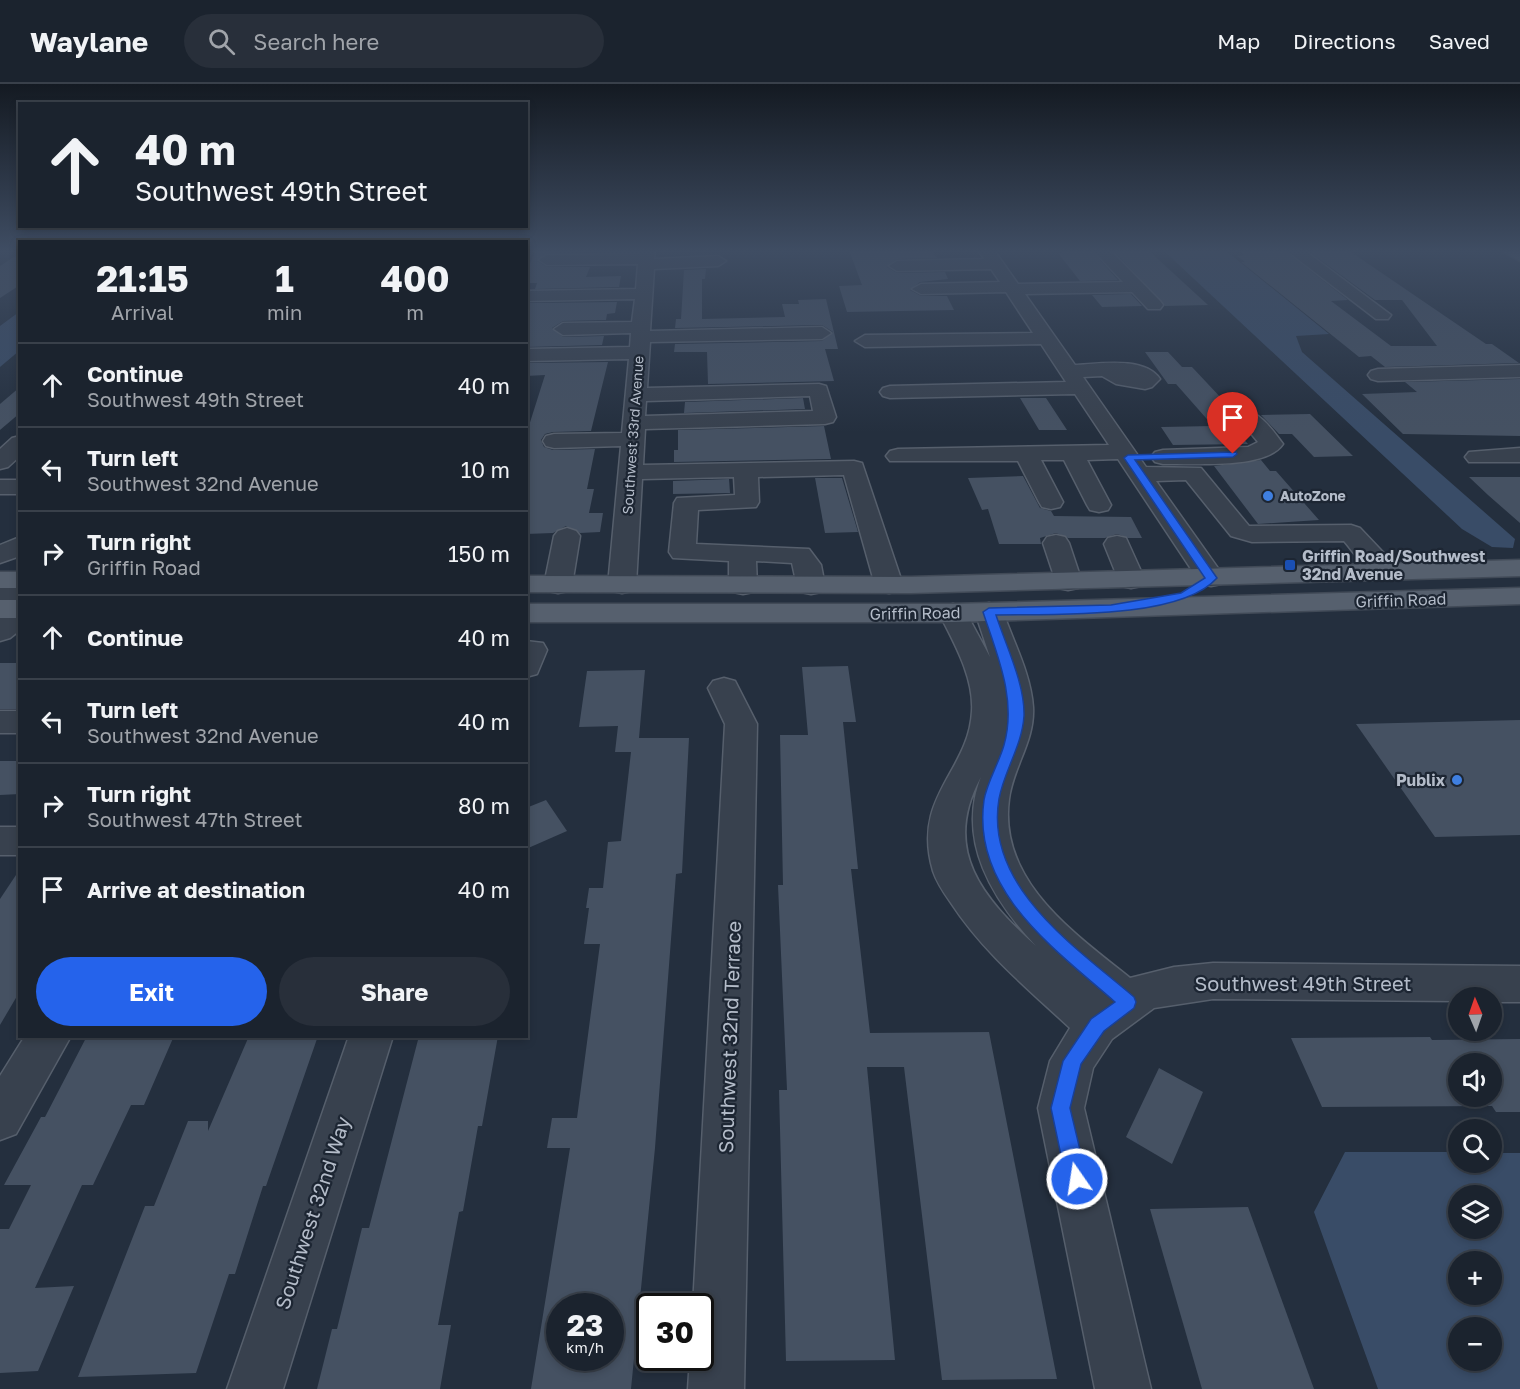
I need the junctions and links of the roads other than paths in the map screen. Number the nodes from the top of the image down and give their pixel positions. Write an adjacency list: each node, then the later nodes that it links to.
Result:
1 (642, 311): 9 (street, Southwest 33rd Avenue)
2 (1027, 311): 8 (street)
3 (1376, 311): 4 (street)
4 (1382, 315)
5 (563, 329): 9 (street)
6 (930, 332): 8 (street); 10 (street); 12 (street)
7 (822, 333): 9 (street)
8 (1046, 338): 16 (street)
9 (640, 339): 11 (street); 18 (street, Southwest 33rd Avenue)
10 (865, 341)
11 (528, 355)
12 (942, 358)
13 (1108, 371): 16 (street)
14 (1520, 372): 15 (street)
15 (1378, 375)
16 (1075, 380): 17 (street); 28 (street)
17 (890, 392)
18 (636, 395): 20 (street, Southwest 33rd Avenue); 20 (street)
19 (1250, 419): 28 (street)
20 (633, 431): 21 (street); 31 (street, Southwest 33rd Avenue)
21 (554, 441)
22 (18, 445): 29 (street)
23 (1072, 453): 24 (street); 28 (street); 35 (street)
24 (1026, 454): 26 (street); 34 (street)
25 (1520, 455): 27 (street)
26 (898, 456)
27 (1477, 457)
28 (1131, 461): 43 (street); 44 (street)
29 (0, 462)
30 (746, 470): 31 (street); 40 (street); 53 (street)
31 (630, 472): 52 (street, Southwest 33rd Avenue)
32 (18, 489): 33 (street)
33 (7, 500)
34 (1052, 502)
35 (1099, 505)
36 (567, 536): 51 (street)
37 (1056, 543): 49 (street)
38 (1117, 544): 47 (street)
39 (18, 546): 41 (street)
40 (742, 553): 54 (street); 55 (street)
41 (0, 555)
42 (1520, 568): 43 (main road, Griffin Road)
43 (1387, 573): 44 (main road, Griffin Road)
44 (1211, 578): 47 (main road, Griffin Road); 60 (main road)
45 (0, 579): 46 (main road)
46 (18, 580)
47 (1131, 580): 49 (main road, Griffin Road)
48 (18, 582): 57 (street)
49 (1068, 582): 53 (main road, Griffin Road)
50 (528, 584): 51 (main road, Griffin Road)
51 (558, 585): 52 (main road, Griffin Road)
52 (622, 585): 54 (main road, Griffin Road); 62 (main road)
53 (889, 585): 55 (main road, Griffin Road)
54 (735, 586): 55 (main road, Griffin Road); 64 (main road)
55 (811, 586)
56 (1520, 596): 60 (main road, Griffin Road)
57 (0, 601)
58 (0, 609): 59 (main road)
59 (18, 609)
60 (1111, 609): 61 (main road, Griffin Road)
61 (989, 612): 65 (main road, Griffin Road); 78 (street)
62 (528, 613)
63 (528, 613): 64 (main road, Griffin Road)
64 (639, 613): 65 (main road, Griffin Road)
65 (952, 613): 78 (street)
66 (18, 616): 67 (street)
67 (0, 632)
68 (0, 646): 69 (street)
69 (18, 646)
70 (528, 650): 71 (street)
71 (528, 661)
72 (723, 688): 83 (street, Southwest 32nd Terrace)
73 (0, 722): 74 (street)
74 (18, 722)
75 (0, 841): 76 (street)
76 (18, 841)
77 (1520, 984): 78 (street, Southwest 49th Street)
78 (1112, 1014): 84 (street)
79 (48, 1038): 81 (street)
80 (370, 1038): 82 (street, Southwest 32nd Way)
81 (0, 1118)
82 (255, 1389)
83 (716, 1389)
84 (1124, 1389)

